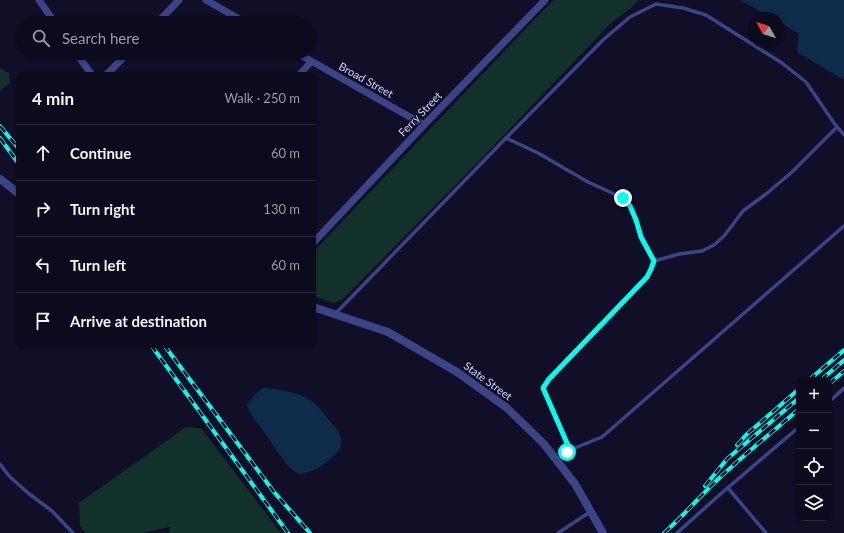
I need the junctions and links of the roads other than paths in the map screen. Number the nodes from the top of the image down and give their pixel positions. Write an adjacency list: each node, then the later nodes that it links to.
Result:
1 (39, 0): 5 (street)
2 (179, 0): 6 (street)
3 (206, 0): 7 (street)
4 (544, 0): 15 (street, Ferry Street)
5 (50, 16)
6 (164, 16)
7 (234, 16)
8 (81, 60): 12 (street)
9 (121, 60): 13 (street)
10 (308, 60): 11 (street, Broad Street)
11 (311, 62): 14 (street); 15 (street, Broad Street)
12 (90, 72)
13 (109, 72)
14 (302, 72)
15 (424, 125): 22 (street, Ferry Street)
16 (837, 127): 17 (lane); 18 (lane); 23 (lane)
17 (844, 134)
18 (506, 138): 23 (lane); 25 (lane)
19 (0, 179): 20 (street)
20 (16, 192)
21 (844, 226): 29 (lane)
22 (316, 240)
23 (654, 261): 29 (lane)
24 (316, 308): 25 (street, State Street)
25 (336, 314): 30 (street, State Street)
26 (844, 388): 27 (lane)
27 (832, 399)
28 (796, 430): 32 (lane)
29 (570, 450): 30 (lane)
30 (556, 460): 33 (street, State Street)
31 (0, 464): 34 (lane)
32 (728, 488): 37 (lane); 38 (lane)
33 (591, 512): 35 (lane); 36 (street, State Street)
34 (73, 533)
35 (558, 533)
36 (603, 533)
37 (677, 533)
38 (766, 533)

